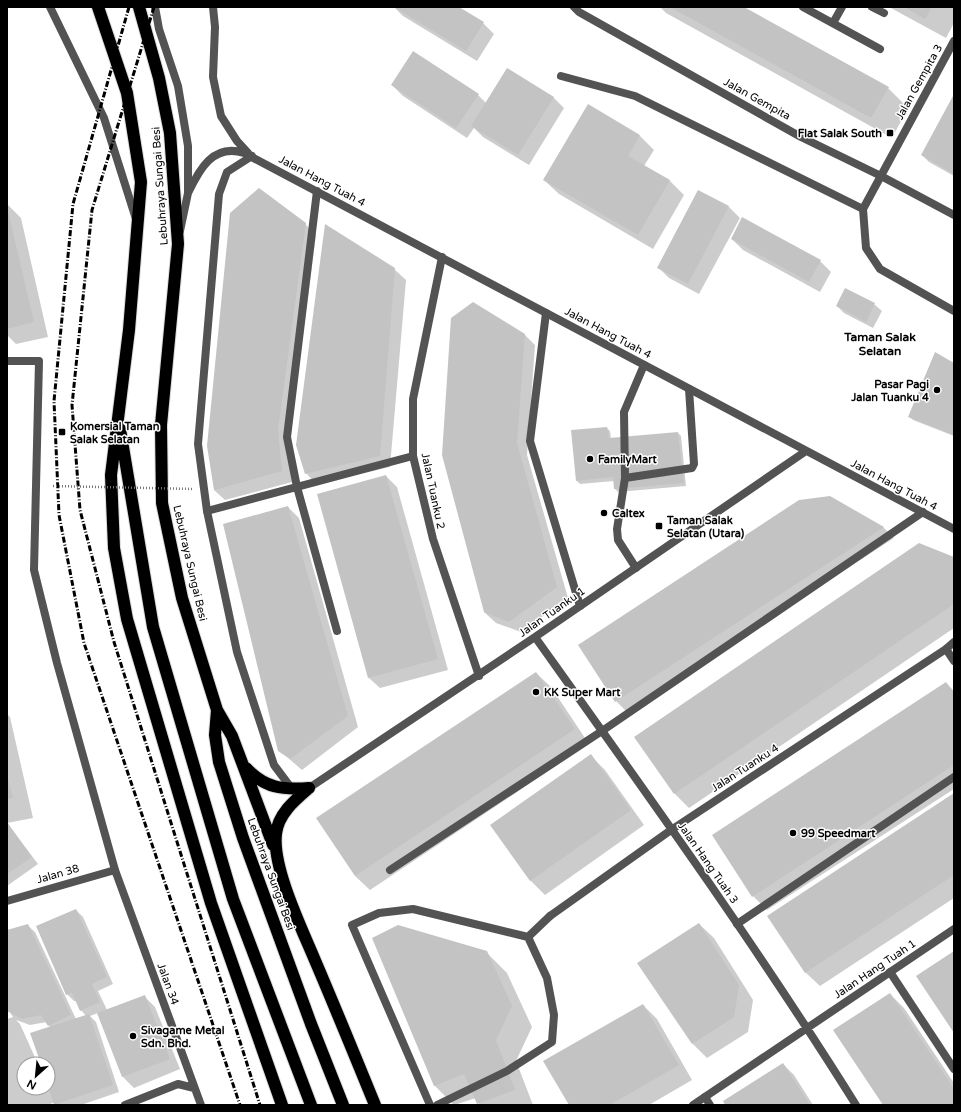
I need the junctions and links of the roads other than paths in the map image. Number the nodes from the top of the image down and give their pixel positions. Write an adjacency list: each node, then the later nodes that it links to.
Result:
1 (50, 7): 21 (street)
2 (98, 7): 21 (highway, Lebuhraya Sungai Besi)
3 (139, 7): 22 (highway, Lebuhraya Sungai Besi)
4 (155, 7): 18 (street)
5 (213, 7): 15 (street)
6 (574, 7): 16 (street, Jalan Gempita)
7 (803, 7): 11 (street)
8 (842, 7): 11 (street)
9 (872, 7): 10 (street)
10 (884, 13)
11 (833, 23): 13 (street)
12 (954, 41): 16 (street, Jalan Gempita 3)
13 (880, 49)
14 (560, 76): 19 (street)
15 (252, 156): 17 (street, Jalan Hang Tuah 4); 18 (street); 34 (street)
16 (881, 176): 19 (street, Jalan Gempita 3); 20 (street, Jalan Gempita)
17 (317, 191): 23 (street, Jalan Hang Tuah 4); 33 (street)
18 (188, 193): 22 (street)
19 (863, 209): 24 (street)
20 (954, 215)
21 (138, 225): 29 (highway, Lebuhraya Sungai Besi)
22 (178, 244): 45 (highway, Lebuhraya Sungai Besi)
23 (442, 258): 25 (street, Jalan Hang Tuah 4); 31 (street, Jalan Tuanku 2)
24 (954, 311)
25 (546, 313): 27 (street, Jalan Hang Tuah 4); 38 (street)
26 (7, 361): 53 (street, Jalan 34)
27 (644, 365): 28 (street, Jalan Hang Tuah 4); 32 (street)
28 (690, 388): 30 (street, Jalan Hang Tuah 4); 32 (street)
29 (117, 414): 66 (highway, Lebuhraya Sungai Besi); 67 (highway)
30 (806, 451): 35 (street, Jalan Hang Tuah 4); 37 (street, Jalan Tuanku 1)
31 (413, 456): 33 (street); 44 (street, Jalan Tuanku 2)
32 (625, 478): 37 (street)
33 (297, 487): 34 (street); 39 (street)
34 (207, 511): 50 (street)
35 (923, 512): 36 (street, Jalan Hang Tuah 4); 46 (street)
36 (954, 529)
37 (636, 568): 38 (street, Jalan Tuanku 1)
38 (580, 606): 40 (street, Jalan Tuanku 1)
39 (337, 631)
40 (536, 637): 44 (street, Jalan Tuanku 1); 46 (street, Jalan Hang Tuah 3)
41 (954, 642): 42 (street, Jalan Tuanku 4)
42 (946, 649): 43 (street); 51 (street, Jalan Tuanku 4)
43 (954, 661)
44 (479, 676): 49 (street, Jalan Tuanku 1)
45 (217, 710): 47 (highway); 68 (highway, Lebuhraya Sungai Besi)
46 (602, 731): 51 (street, Jalan Hang Tuah 3); 54 (street)
47 (242, 763): 50 (highway); 52 (highway)
48 (954, 777): 56 (street)
49 (308, 788): 50 (highway); 52 (highway)
50 (292, 789)
51 (672, 830): 56 (street, Jalan Hang Tuah 3); 58 (street, Jalan Tuanku 4)
52 (277, 855): 69 (highway)
53 (115, 870): 55 (street, Jalan 38); 62 (street, Jalan 34)
54 (390, 870)
55 (7, 901)
56 (737, 924): 60 (street, Jalan Hang Tuah 3)
57 (954, 929): 59 (street, Jalan Hang Tuah 1)
58 (528, 937): 70 (street); 71 (street)
59 (890, 972): 60 (street, Jalan Hang Tuah 1); 61 (street)
60 (808, 1028): 63 (street, Jalan Hang Tuah 1); 74 (street, Jalan Hang Tuah 3)
61 (953, 1063)
62 (194, 1088): 64 (street); 65 (street, Jalan 34)
63 (706, 1097): 72 (street, Jalan Hang Tuah 1); 73 (street)
64 (125, 1105)
65 (201, 1105)
66 (282, 1105)
67 (311, 1105)
68 (343, 1105)
69 (375, 1105)
70 (430, 1105)
71 (437, 1105)
72 (693, 1105)
73 (710, 1105)
74 (856, 1105)

